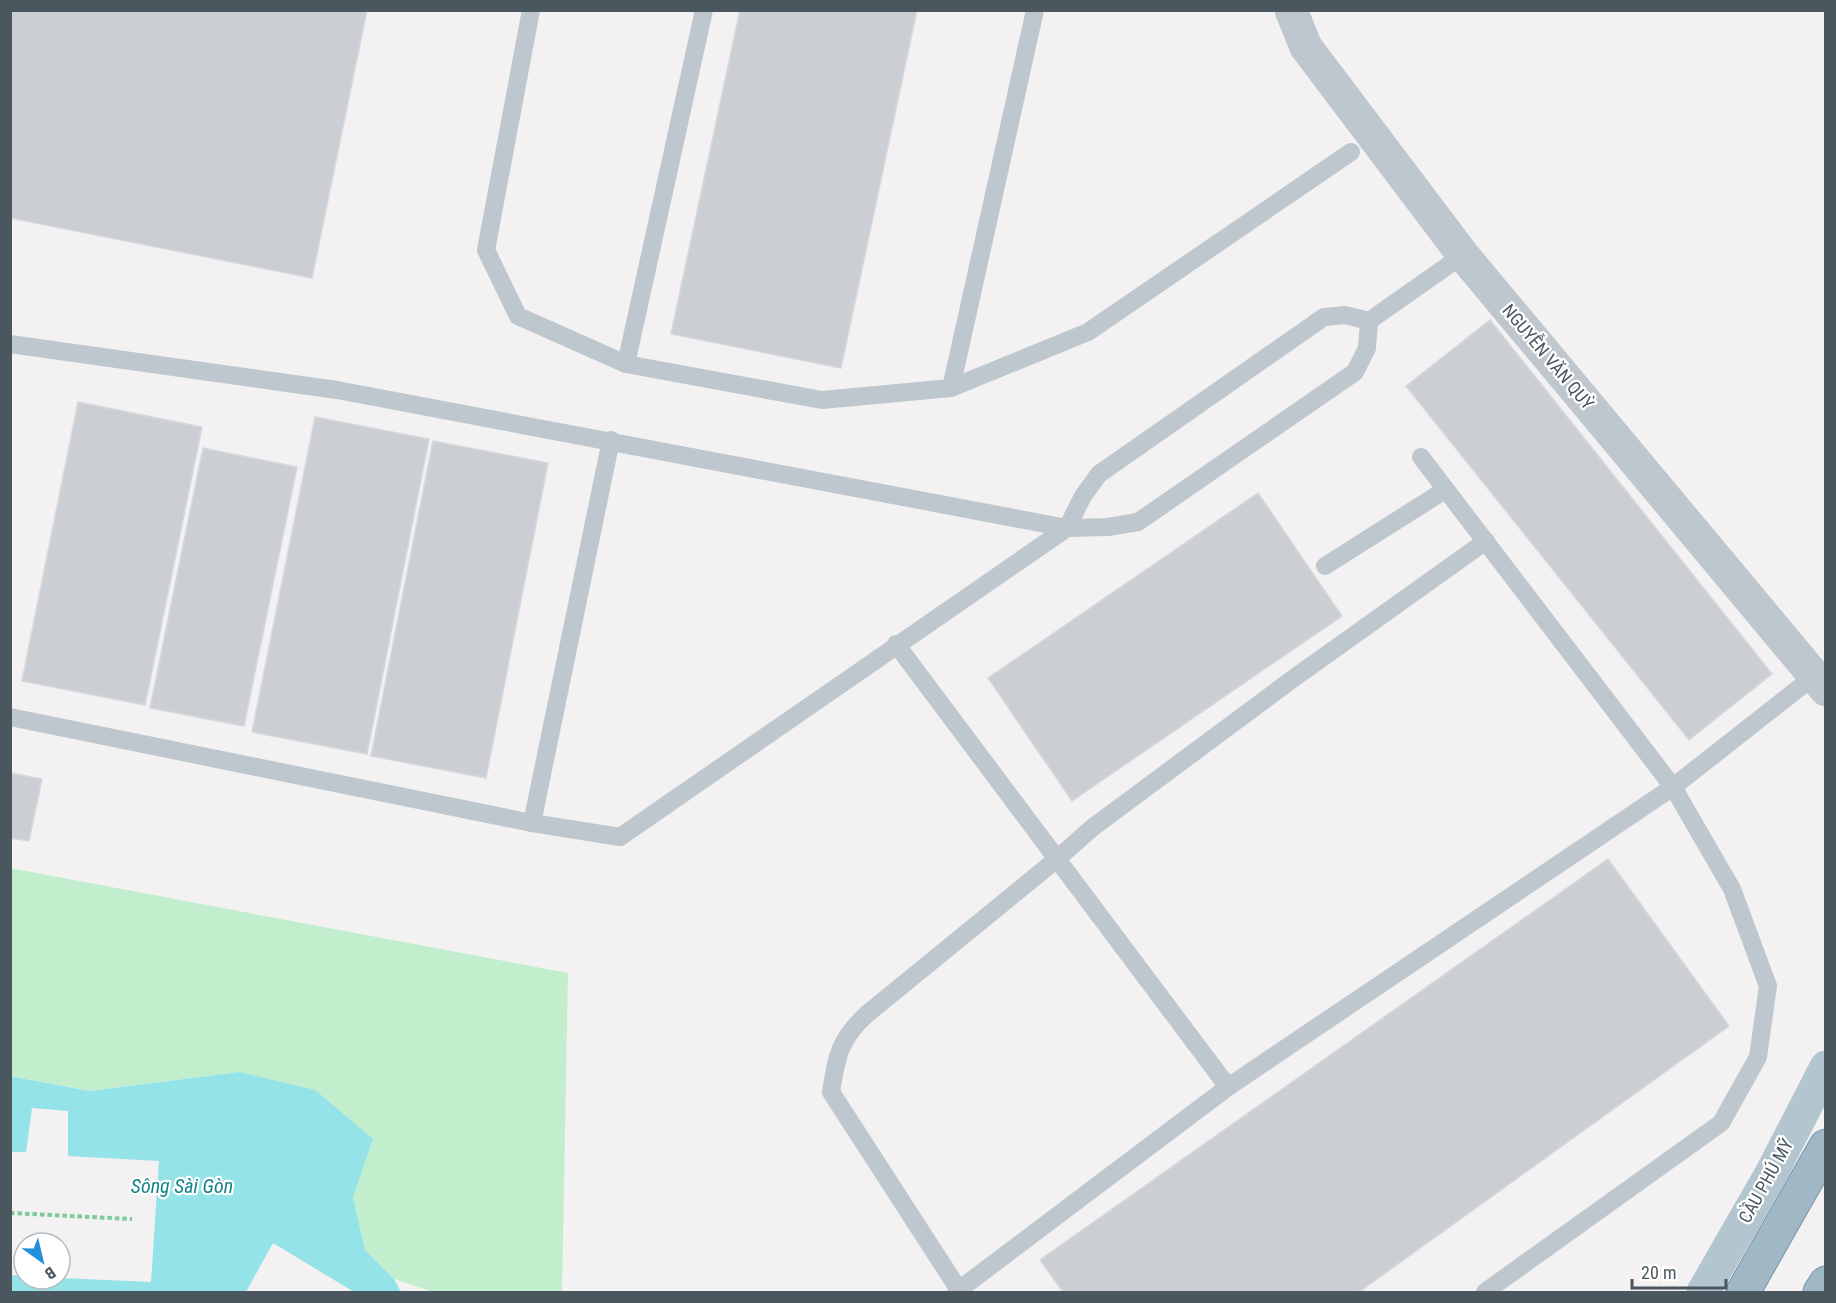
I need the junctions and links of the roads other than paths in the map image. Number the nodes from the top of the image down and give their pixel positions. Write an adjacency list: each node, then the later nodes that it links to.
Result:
1 (531, 10): 9 (lane)
2 (704, 10): 9 (lane)
3 (1035, 10): 10 (lane)
4 (1291, 10): 6 (street, NGUYỄN VĂN QUỲ)
5 (1352, 152): 10 (lane)
6 (1463, 255): 7 (lane); 18 (street, NGUYỄN VĂN QUỲ)
7 (1369, 321): 14 (lane); 14 (lane)
8 (10, 344): 11 (lane)
9 (626, 364): 10 (lane)
10 (951, 388)
11 (611, 440): 14 (lane); 21 (lane)
12 (1421, 457): 13 (lane)
13 (1445, 490): 15 (lane); 16 (lane)
14 (1067, 528): 17 (lane)
15 (1486, 541): 20 (lane); 22 (lane)
16 (1325, 566)
17 (896, 644): 21 (lane); 22 (lane)
18 (1819, 683): 20 (lane)
19 (10, 717): 21 (lane)
20 (1673, 787): 24 (lane); 28 (lane)
21 (532, 823)
22 (1057, 859): 24 (lane); 27 (lane)
23 (1826, 1067): 29 (main road, CẦU PHÚ MỸ)
24 (1228, 1087): 27 (lane)
25 (1826, 1146): 30 (highway, CẦU PHÚ MỸ)
26 (1826, 1283): 31 (highway)
27 (958, 1291)
28 (1485, 1293)
29 (1703, 1293)
30 (1743, 1293)
31 (1820, 1293)

